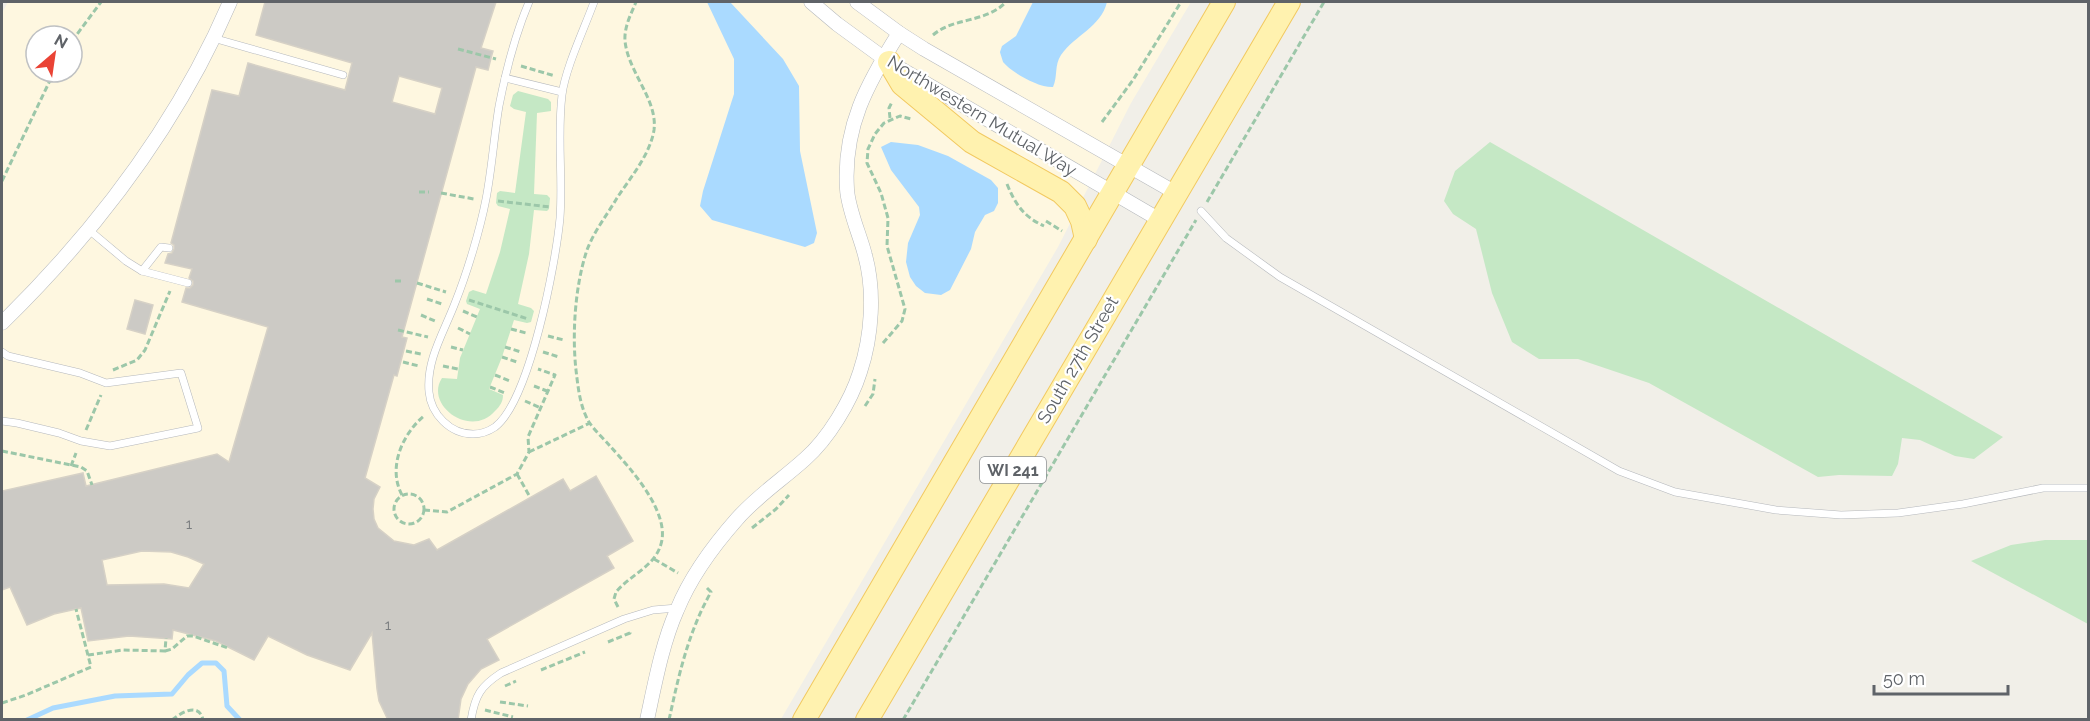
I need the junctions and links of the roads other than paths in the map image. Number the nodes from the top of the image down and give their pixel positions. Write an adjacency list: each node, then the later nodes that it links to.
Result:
1 (230, 2): 9 (street)
2 (529, 2): 12 (lane)
3 (594, 2): 13 (lane)
4 (811, 2): 10 (street, Northwestern Mutual Way)
5 (857, 2): 8 (street, Northwestern Mutual Way)
6 (1224, 2): 14 (main road, WI 241)
7 (1289, 2): 16 (main road, South 27th Street / WI 241)
8 (899, 33): 10 (street); 14 (street, Northwestern Mutual Way)
9 (213, 38): 11 (lane); 19 (street)
10 (886, 60): 15 (street, Northwestern Mutual Way); 20 (main road); 28 (street)
11 (343, 75)
12 (505, 78): 13 (lane); 13 (lane)
13 (562, 92)
14 (1129, 165): 15 (main road, WI 241); 16 (street, Northwestern Mutual Way)
15 (1113, 193): 18 (street, Northwestern Mutual Way); 20 (main road, WI 241)
16 (1176, 193): 18 (main road, South 27th Street / WI 241)
17 (1201, 211): 27 (lane)
18 (1160, 220): 32 (main road, South 27th Street / WI 241)
19 (89, 230): 22 (lane); 24 (street)
20 (1086, 239): 31 (main road, WI 241)
21 (169, 248): 22 (lane)
22 (142, 271): 23 (lane)
23 (188, 283)
24 (2, 323)
25 (2, 352): 26 (lane)
26 (2, 421)
27 (2088, 488)
28 (677, 608): 29 (lane); 30 (street)
29 (471, 720)
30 (647, 720)
31 (804, 720)
32 (867, 720)

